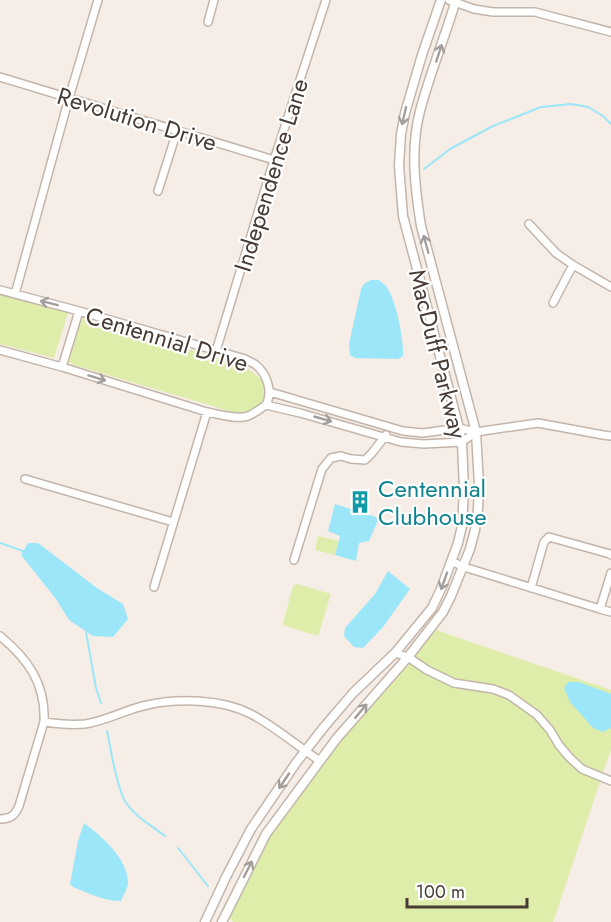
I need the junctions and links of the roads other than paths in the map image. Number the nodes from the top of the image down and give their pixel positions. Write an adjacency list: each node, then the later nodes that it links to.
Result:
1 (98, 0): 9 (street)
2 (214, 0): 6 (street)
3 (326, 0): 11 (street, Independence Lane)
4 (441, 0): 27 (street, MacDuff Parkway, one-way to 27)
5 (453, 1): 7 (street); 28 (street, MacDuff Parkway, one-way to 5)
6 (208, 22)
7 (611, 32)
8 (0, 77): 9 (street, Revolution Drive)
9 (69, 98): 10 (street, Revolution Drive); 17 (street)
10 (177, 131): 11 (street, Revolution Drive); 12 (street)
11 (274, 160): 21 (street, Independence Lane)
12 (158, 191)
13 (529, 224): 14 (street)
14 (573, 265): 15 (street); 18 (street)
15 (611, 286)
16 (0, 290): 17 (street, Centennial Drive)
17 (15, 294): 19 (street, Centennial Drive, one-way to 17)
18 (553, 303)
19 (79, 311): 21 (street, Centennial Drive); 22 (street)
20 (0, 350): 22 (street, Centennial Drive)
21 (216, 351): 23 (street, Centennial Drive)
22 (62, 367): 25 (street, Centennial Drive, one-way to 25)
23 (270, 392): 24 (street); 26 (street, Centennial Drive)
24 (266, 405): 25 (street, Centennial Drive); 30 (street, Centennial Drive, one-way to 30)
25 (207, 412): 33 (street)
26 (389, 427): 27 (street, Centennial Drive); 30 (street)
27 (459, 428): 28 (street); 31 (street, MacDuff Parkway)
28 (476, 432): 29 (street); 31 (street); 37 (street, MacDuff Parkway)
29 (611, 436)
30 (385, 437): 31 (street, Centennial Drive); 35 (street)
31 (462, 442): 36 (street, MacDuff Parkway)
32 (25, 479): 33 (street)
33 (173, 522): 39 (street)
34 (611, 555): 40 (street)
35 (294, 560)
36 (451, 561): 37 (street); 44 (street, MacDuff Parkway, one-way to 44)
37 (464, 567): 40 (street); 45 (street, MacDuff Parkway)
38 (611, 573): 41 (street)
39 (154, 587)
40 (531, 588): 41 (street)
41 (600, 609): 42 (street)
42 (611, 612)
43 (0, 636): 46 (street)
44 (396, 652): 45 (street); 47 (street, MacDuff Parkway)
45 (408, 657): 48 (street, MacDuff Parkway, one-way to 45); 49 (street)
46 (44, 722): 47 (street); 50 (street)
47 (306, 751): 48 (street); 51 (street, MacDuff Parkway, one-way to 51)
48 (320, 761): 52 (street, MacDuff Parkway, one-way to 48)
49 (611, 781)
50 (0, 819)
51 (205, 922)
52 (222, 922)

